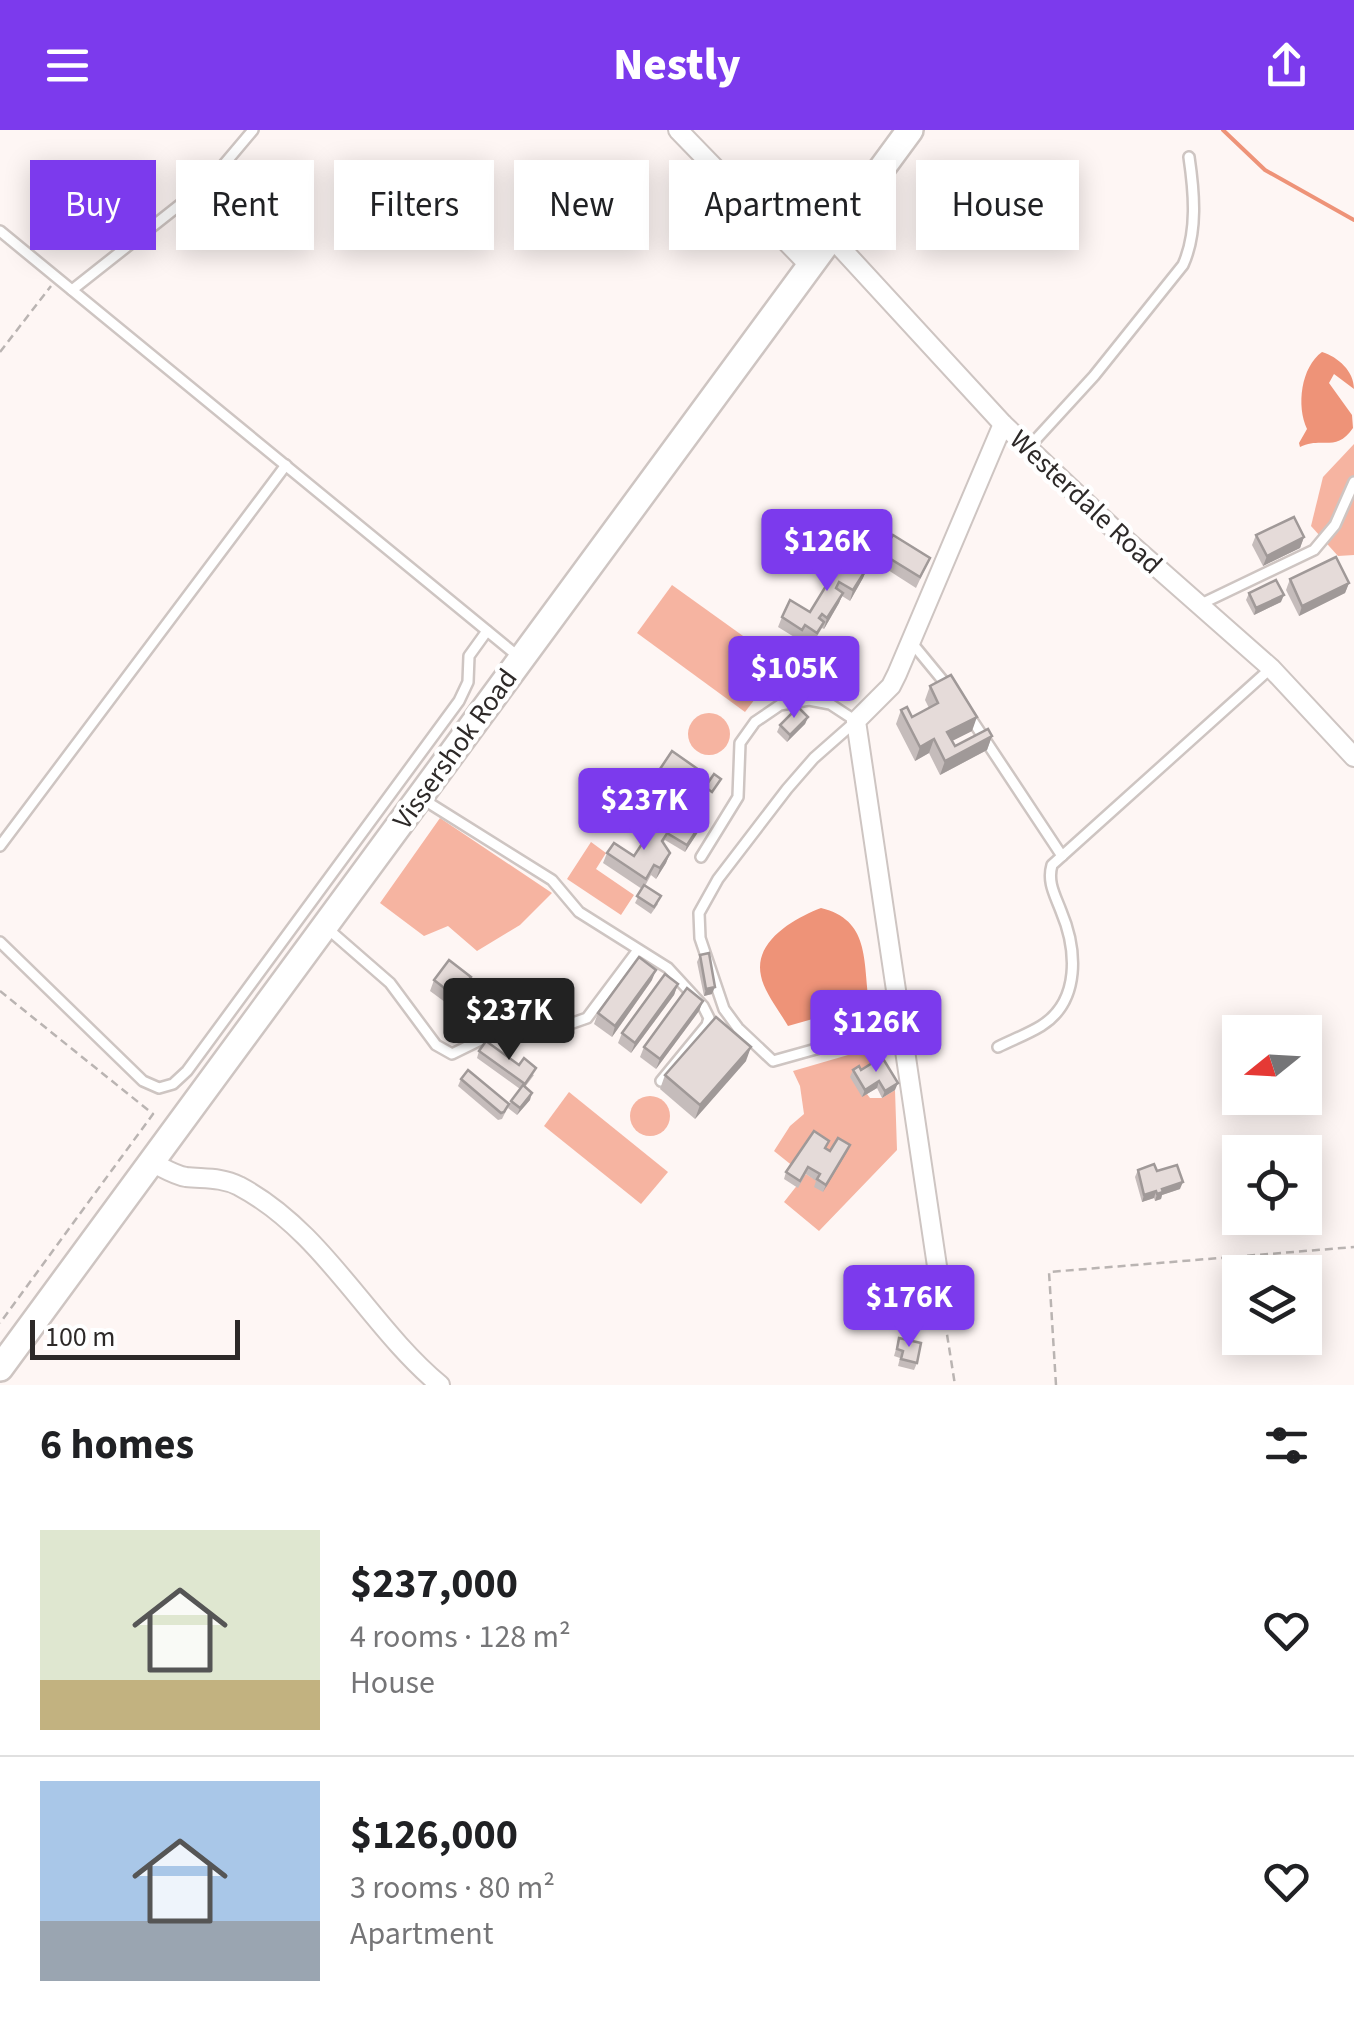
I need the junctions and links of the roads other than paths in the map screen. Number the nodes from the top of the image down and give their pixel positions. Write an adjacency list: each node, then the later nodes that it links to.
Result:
1 (253, 130): 10 (lane)
2 (678, 130): 9 (street)
3 (910, 130): 5 (main road, Vissershok Road)
4 (1189, 157): 12 (lane)
5 (887, 160)
6 (0, 230): 10 (lane)
7 (821, 250): 9 (main road, Vissershok Road)
8 (843, 250): 11 (street, Westerdale Road)
9 (810, 266): 18 (main road, Vissershok Road)
10 (72, 290): 13 (lane)
11 (1003, 424): 12 (street, Westerdale Road); 17 (street)
12 (1028, 448): 15 (street, Westerdale Road)
13 (286, 465): 16 (lane); 25 (lane)
14 (1354, 482): 15 (lane)
15 (1198, 606): 19 (street, Westerdale Road)
16 (487, 631): 18 (lane); 29 (lane)
17 (912, 642): 20 (lane); 22 (street)
18 (521, 658): 24 (main road, Vissershok Road)
19 (1270, 668): 23 (street, Westerdale Road); 26 (lane)
20 (957, 700)
21 (966, 712): 26 (lane)
22 (856, 721): 27 (lane); 31 (street); 31 (lane)
23 (1354, 757)
24 (419, 798): 28 (main road, Vissershok Road); 30 (lane)
25 (0, 846)
26 (1062, 856): 32 (lane)
27 (701, 857)
28 (325, 926): 30 (lane); 34 (main road, Vissershok Road)
29 (0, 942)
30 (638, 950): 33 (lane)
31 (902, 1025): 35 (street)
32 (998, 1047)
33 (661, 1081)
34 (151, 1162): 36 (main road, Vissershok Road); 37 (street)
35 (941, 1293)
36 (0, 1368)
37 (440, 1385)

